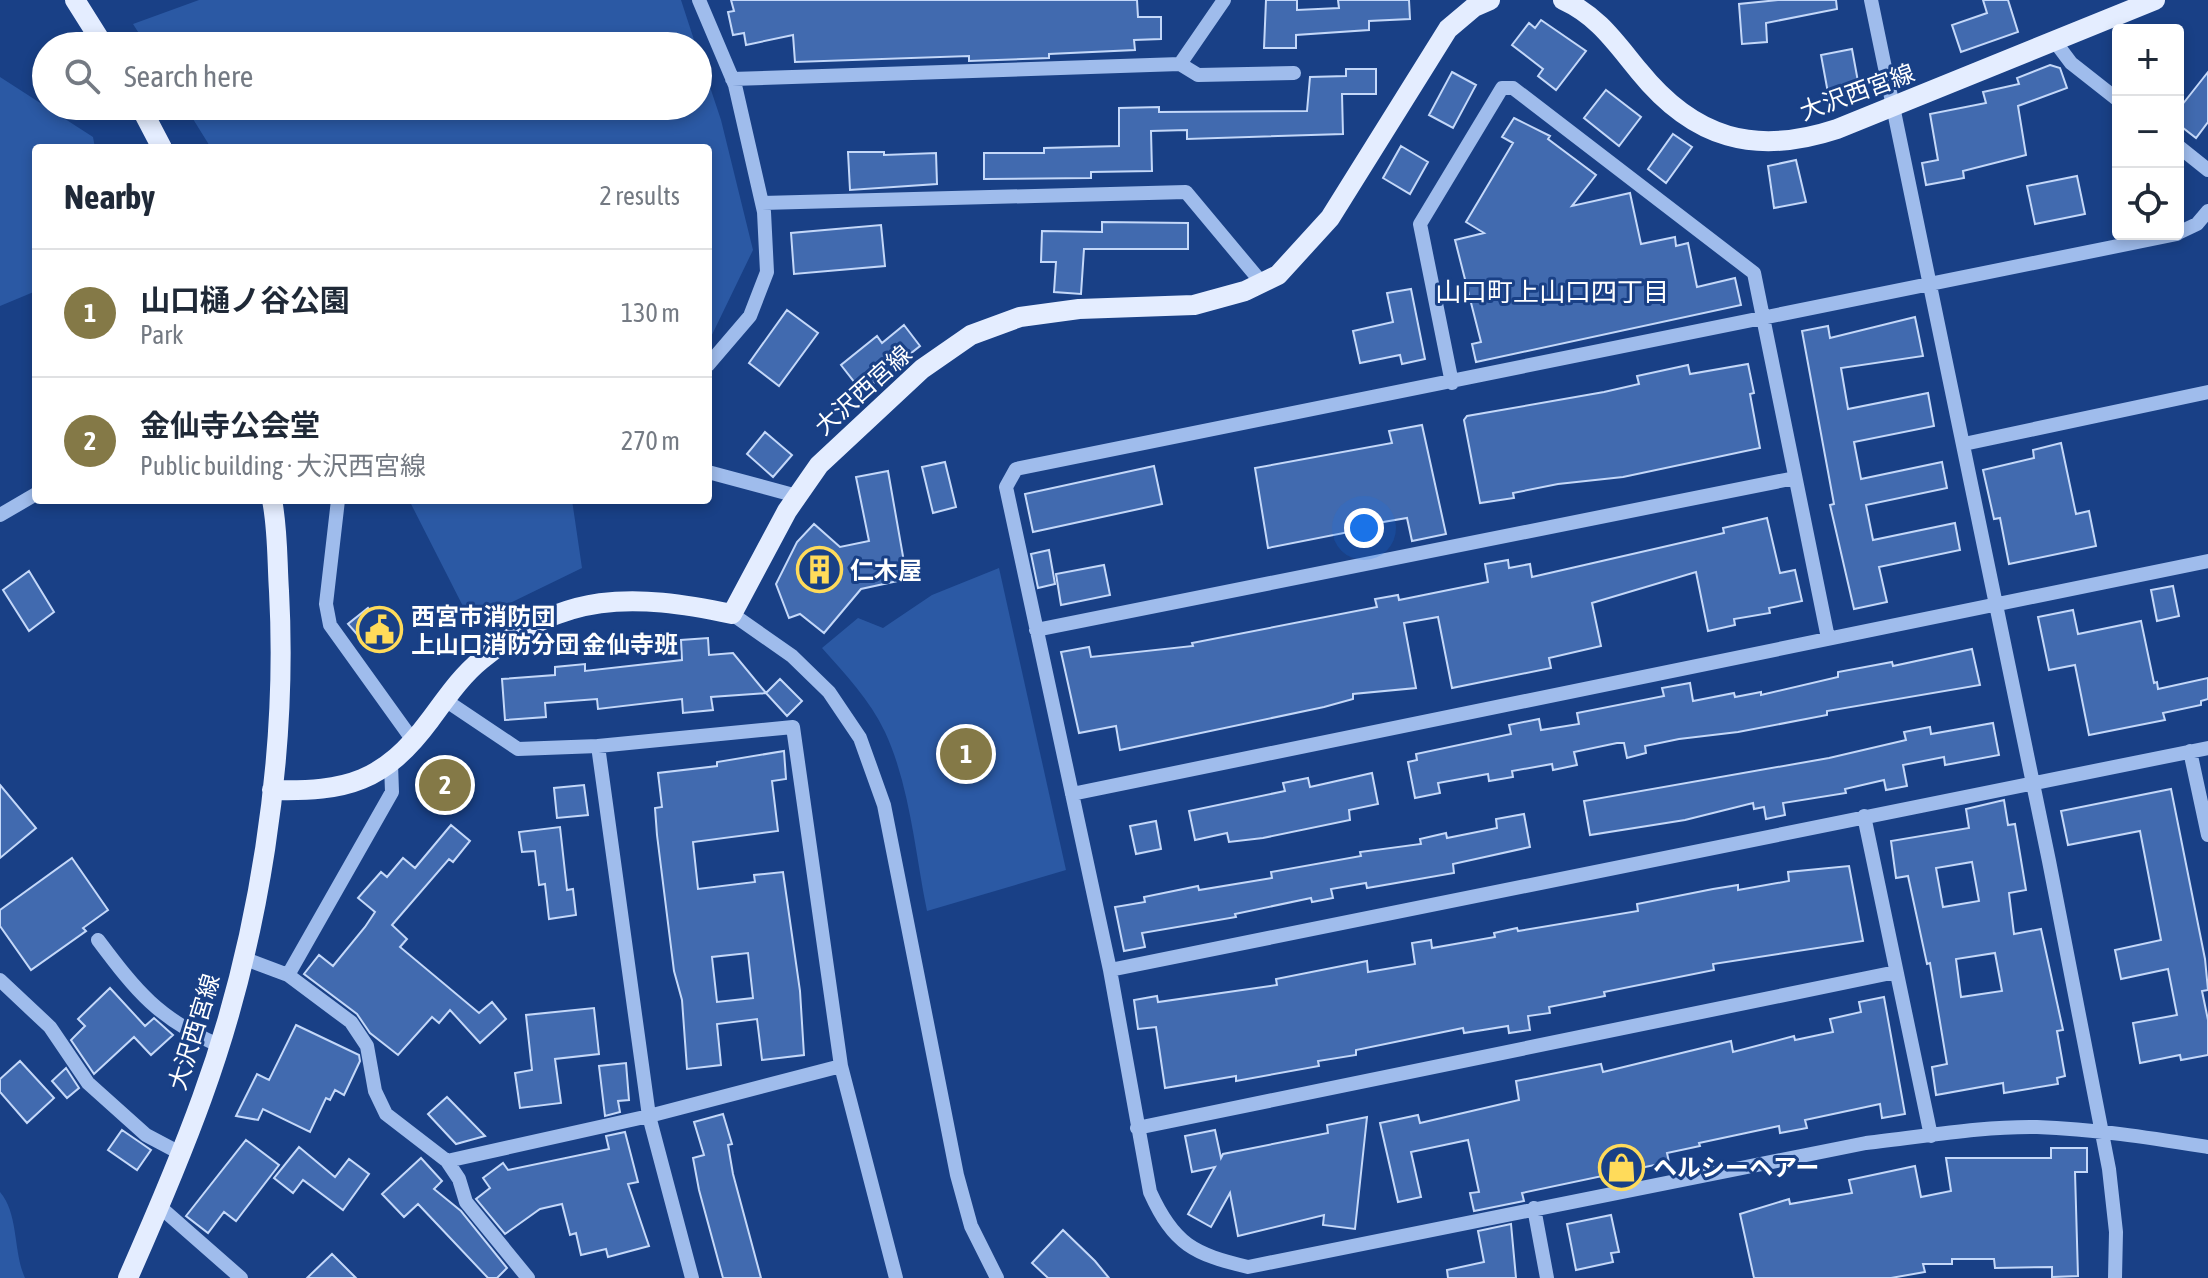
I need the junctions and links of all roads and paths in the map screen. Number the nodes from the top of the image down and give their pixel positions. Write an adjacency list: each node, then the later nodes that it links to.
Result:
1 (75, 0): 8 (main road)
2 (699, 0): 12 (street)
3 (1224, 0): 10 (street)
4 (1490, 0): 23 (main road, 大沢西宮線)
5 (1563, 0): 14 (main road, 大沢西宮線)
6 (1871, 0): 14 (street)
7 (2155, 0): 9 (main road, 大沢西宮線)
8 (95, 32)
9 (2056, 43): 13 (street); 14 (main road, 大沢西宮線)
10 (1180, 64): 11 (street); 12 (street)
11 (1294, 73)
12 (732, 79): 19 (street)
13 (2113, 96)
14 (1895, 107): 24 (street)
15 (147, 120): 16 (main road)
16 (160, 144)
17 (2184, 151): 18 (street)
18 (2208, 170)
19 (762, 203): 23 (street); 26 (street)
20 (2208, 211): 21 (street)
21 (2184, 230)
22 (2148, 240): 24 (street)
23 (1262, 283): 33 (main road, 大沢西宮線)
24 (1931, 285): 25 (street); 29 (street)
25 (1763, 319): 27 (street); 27 (street); 31 (street)
26 (712, 360)
27 (1452, 383): 40 (street)
28 (2208, 392): 29 (street)
29 (1964, 444): 38 (street)
30 (712, 473): 33 (street)
31 (1795, 478): 40 (street); 41 (street)
32 (32, 496): 36 (street)
33 (797, 496): 39 (main road, 大沢西宮線)
34 (272, 504): 49 (main road, 大沢西宮線)
35 (338, 504): 43 (street)
36 (0, 515)
37 (2208, 561): 38 (street)
38 (1997, 604): 41 (street); 48 (street)
39 (732, 614): 42 (main road); 75 (street)
40 (1036, 630): 50 (street)
41 (1828, 638): 50 (street)
42 (445, 700): 43 (main road); 44 (street)
43 (414, 742): 47 (main road)
44 (598, 746): 60 (street); 61 (street)
45 (2208, 748): 46 (street)
46 (2190, 751): 48 (street); 52 (street)
47 (391, 764): 49 (main road); 57 (street)
48 (2033, 781): 51 (street); 63 (street)
49 (272, 790): 54 (main road, 大沢西宮線)
50 (1072, 794): 55 (street)
51 (1864, 816): 55 (street); 56 (street)
52 (2208, 835)
53 (98, 940): 59 (street)
54 (243, 958): 57 (street); 59 (main road, 大沢西宮線)
55 (1110, 970): 62 (street)
56 (1896, 972): 62 (street); 64 (street)
57 (288, 975): 67 (street)
58 (0, 980): 66 (street)
59 (218, 1045): 66 (main road, 大沢西宮線)
60 (841, 1066): 61 (street); 74 (street)
61 (649, 1116): 67 (street); 73 (street)
62 (1137, 1128): 69 (street)
63 (2102, 1131): 64 (street); 65 (street); 77 (street)
64 (1931, 1136): 69 (street)
65 (2208, 1147)
66 (180, 1153): 68 (main road, 大沢西宮線)
67 (447, 1161): 72 (street)
68 (159, 1206): 70 (main road, 大沢西宮線); 71 (street)
69 (1534, 1208): 76 (street)
70 (128, 1278)
71 (241, 1278)
72 (528, 1278)
73 (692, 1278)
74 (896, 1278)
75 (997, 1278)
76 (1547, 1278)
77 (2115, 1278)

